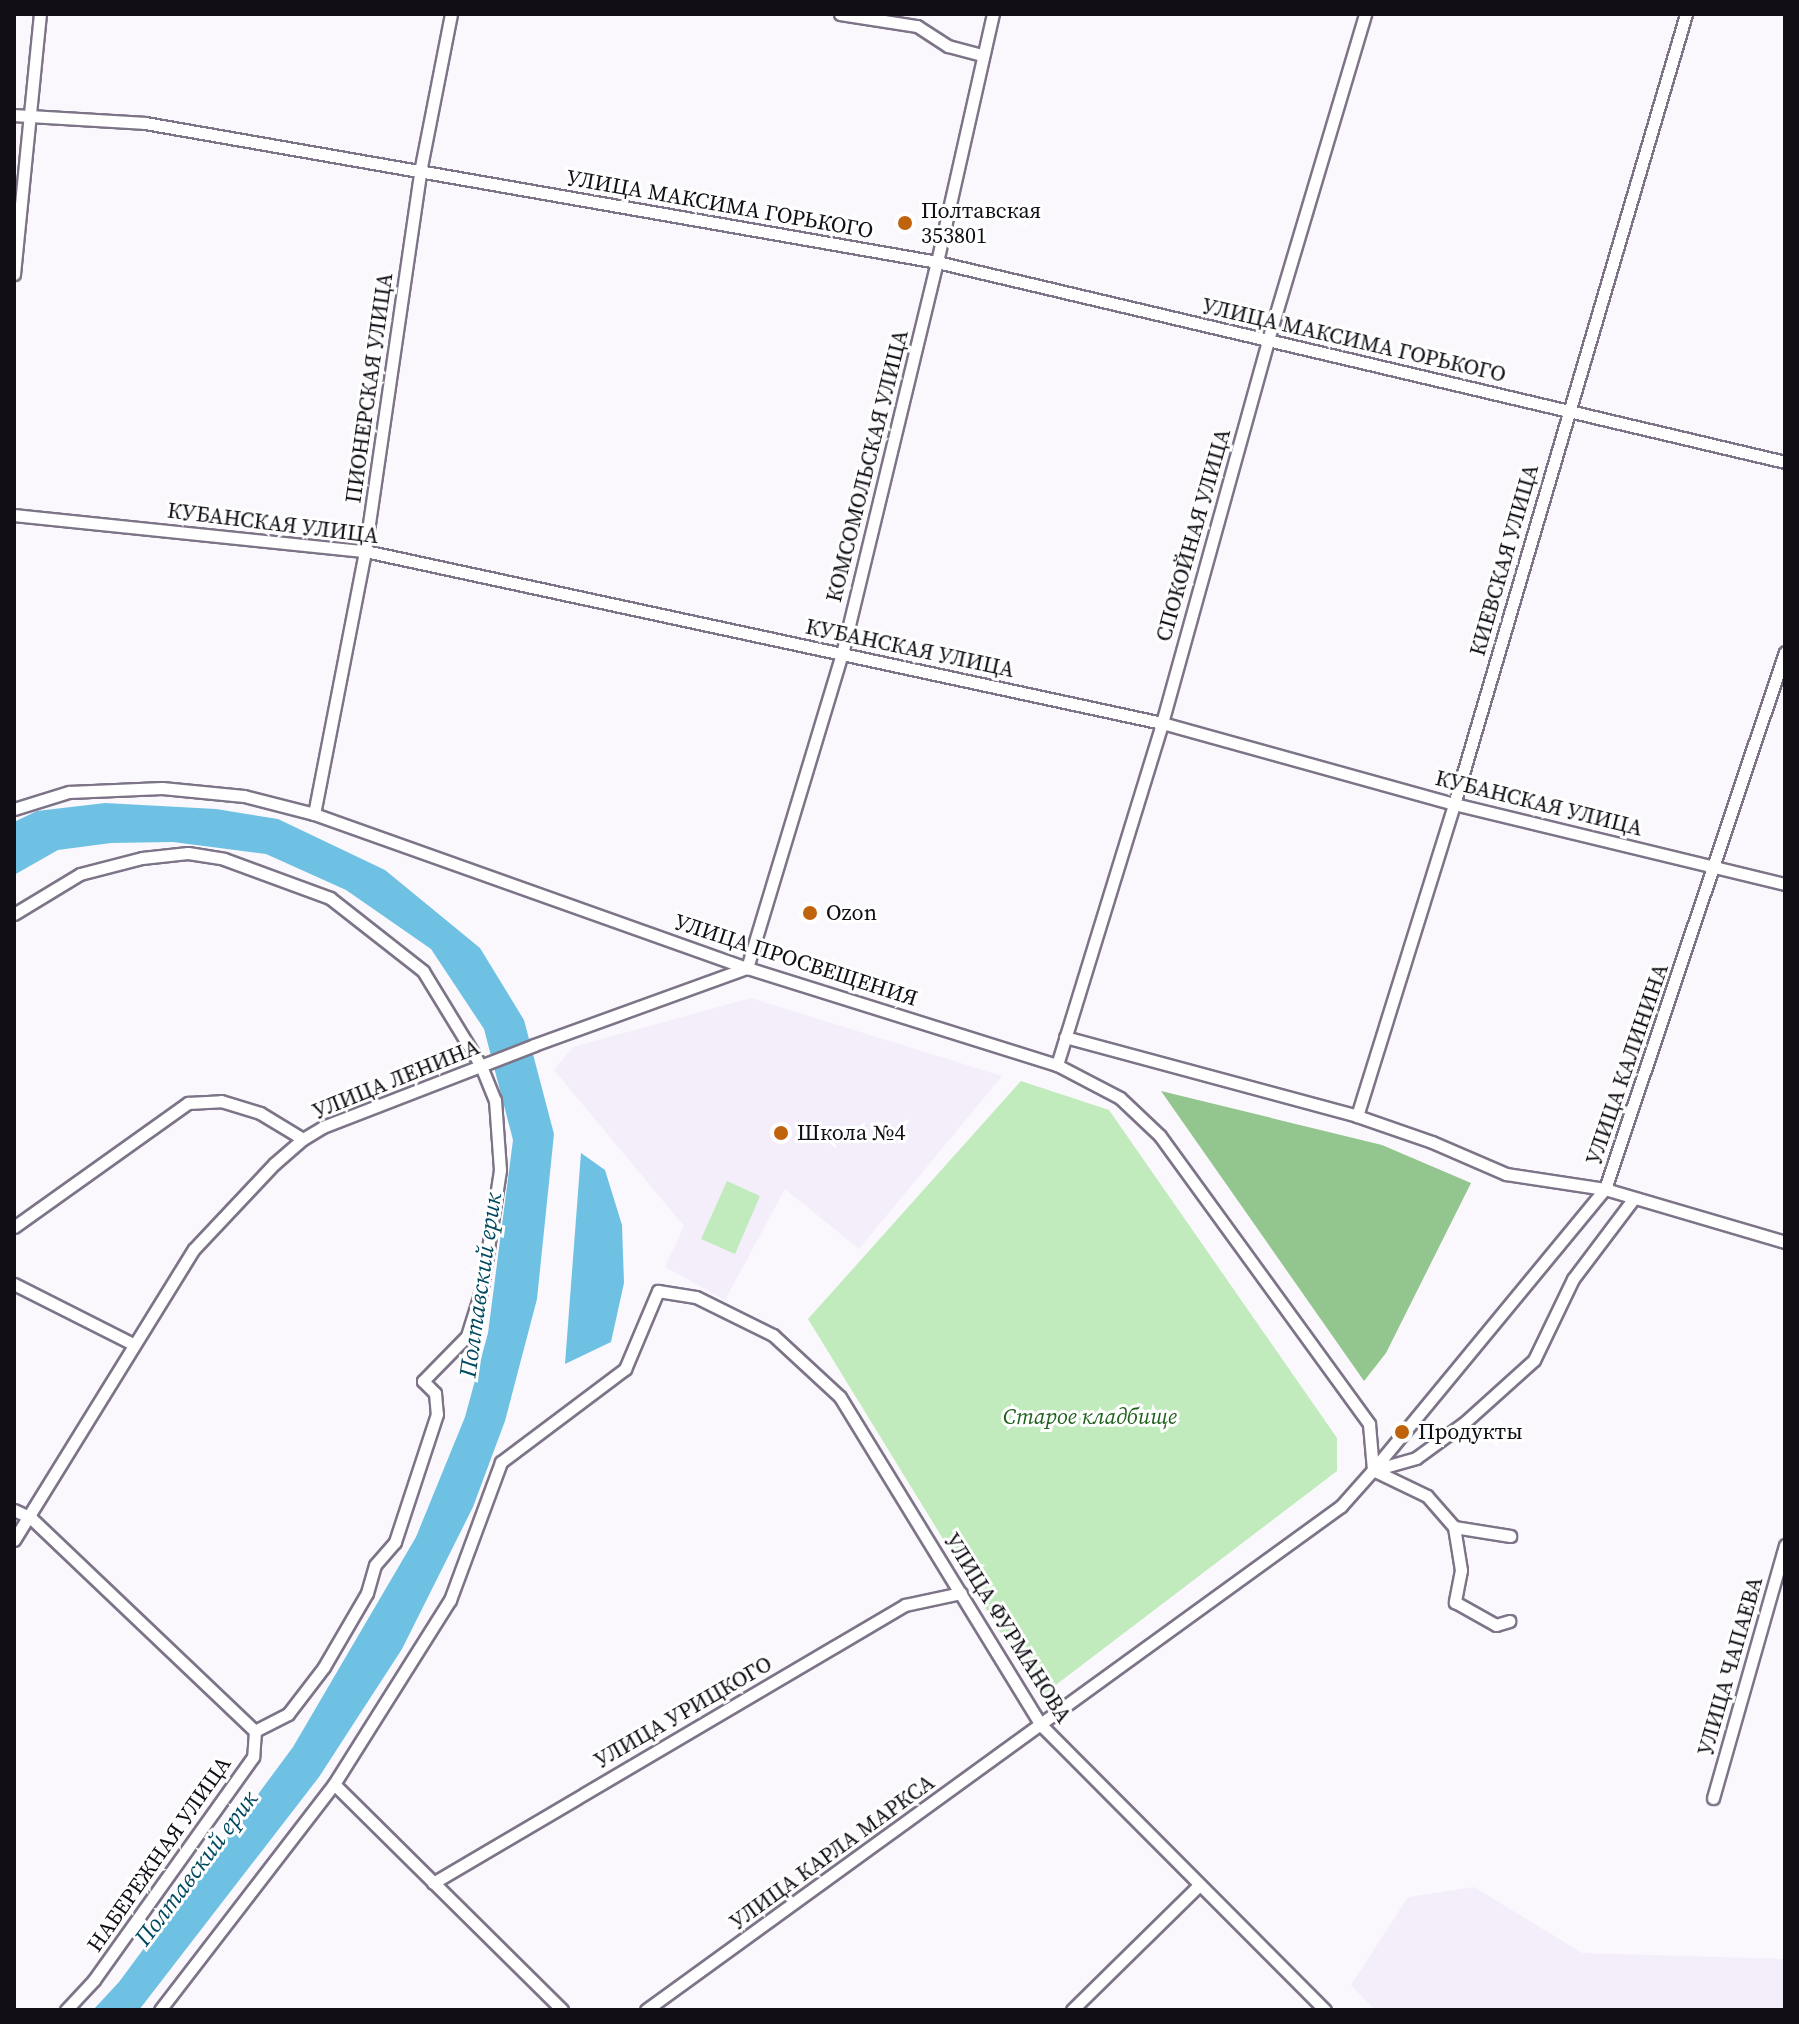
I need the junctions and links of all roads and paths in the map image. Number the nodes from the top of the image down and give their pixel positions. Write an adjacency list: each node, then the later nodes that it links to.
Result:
1 (40, 14): 9 (street)
2 (451, 14): 10 (street, ПИОНЕРСКАЯ УЛИЦА)
3 (840, 14): 7 (street)
4 (993, 14): 7 (street, КОМСОМОЛЬСКАЯ УЛИЦА)
5 (1365, 14): 13 (street, СПОКОЙНАЯ УЛИЦА)
6 (1686, 14): 14 (street, КИЕВСКАЯ УЛИЦА)
7 (982, 55): 11 (street, КОМСОМОЛЬСКАЯ УЛИЦА)
8 (14, 115): 9 (street, УЛИЦА МАКСИМА ГОРЬКОГО)
9 (28, 115): 10 (street, УЛИЦА МАКСИМА ГОРЬКОГО); 12 (street)
10 (420, 172): 11 (street, УЛИЦА МАКСИМА ГОРЬКОГО); 17 (street, ПИОНЕРСКАЯ УЛИЦА)
11 (937, 262): 13 (street, УЛИЦА МАКСИМА ГОРЬКОГО); 19 (street, КОМСОМОЛЬСКАЯ УЛИЦА)
12 (14, 274)
13 (1268, 340): 14 (street, УЛИЦА МАКСИМА ГОРЬКОГО); 20 (street, СПОКОЙНАЯ УЛИЦА)
14 (1568, 412): 15 (street, УЛИЦА МАКСИМА ГОРЬКОГО); 21 (street, КИЕВСКАЯ УЛИЦА)
15 (1785, 462)
16 (14, 515): 17 (street, КУБАНСКАЯ УЛИЦА)
17 (365, 551): 19 (street, КУБАНСКАЯ УЛИЦА); 23 (street, ПИОНЕРСКАЯ УЛИЦА)
18 (1785, 652): 24 (street, УЛИЦА КАЛИНИНА)
19 (842, 654): 20 (street, КУБАНСКАЯ УЛИЦА); 27 (street, КОМСОМОЛЬСКАЯ УЛИЦА)
20 (1162, 723): 21 (street, КУБАНСКАЯ УЛИЦА); 28 (street, СПОКОЙНАЯ УЛИЦА)
21 (1454, 804): 24 (street, КУБАНСКАЯ УЛИЦА); 31 (street, КИЕВСКАЯ УЛИЦА)
22 (14, 809): 23 (street, УЛИЦА ПРОСВЕЩЕНИЯ)
23 (314, 814): 27 (street, УЛИЦА ПРОСВЕЩЕНИЯ)
24 (1716, 867): 25 (street, КУБАНСКАЯ УЛИЦА); 33 (street, УЛИЦА КАЛИНИНА)
25 (1785, 884)
26 (14, 914): 30 (street)
27 (747, 968): 29 (street, УЛИЦА ПРОСВЕЩЕНИЯ); 30 (street, УЛИЦА ЛЕНИНА)
28 (1065, 1037): 29 (street, СПОКОЙНАЯ УЛИЦА); 31 (street)
29 (1057, 1065): 39 (street, УЛИЦА ПРОСВЕЩЕНИЯ)
30 (481, 1066): 32 (street, УЛИЦА ЛЕНИНА); 49 (street)
31 (1357, 1116): 33 (street)
32 (303, 1139): 35 (street); 38 (street, УЛИЦА ЛЕНИНА)
33 (1605, 1189): 34 (street); 39 (street, УЛИЦА КАЛИНИНА)
34 (1634, 1198): 36 (street); 39 (street)
35 (14, 1227)
36 (1785, 1242)
37 (14, 1284): 38 (street)
38 (133, 1344): 41 (street, УЛИЦА ЛЕНИНА)
39 (1373, 1470): 42 (street); 48 (street, УЛИЦА КАЛИНИНА)
40 (14, 1510): 41 (street)
41 (31, 1518): 44 (street, УЛИЦА ЛЕНИНА); 49 (street)
42 (1454, 1527): 43 (street); 47 (street)
43 (1510, 1536)
44 (14, 1540)
45 (1785, 1545): 51 (street, УЛИЦА ЧАПАЕВА)
46 (961, 1593): 48 (street, УЛИЦА ФУРМАНОВА); 50 (street, УЛИЦА ФУРМАНОВА); 52 (street, УЛИЦА УРИЦКОГО)
47 (1509, 1621)
48 (1042, 1726): 53 (street, УЛИЦА ФУРМАНОВА); 57 (street, УЛИЦА КАРЛА МАРКСА)
49 (255, 1731): 54 (street, НАБЕРЕЖНАЯ УЛИЦА)
50 (334, 1784): 52 (street); 55 (street)
51 (1713, 1798)
52 (433, 1883): 56 (street)
53 (1199, 1885): 58 (street); 59 (street, УЛИЦА ФУРМАНОВА)
54 (66, 2010)
55 (160, 2010)
56 (562, 2010)
57 (646, 2010)
58 (1072, 2010)
59 (1325, 2010)

